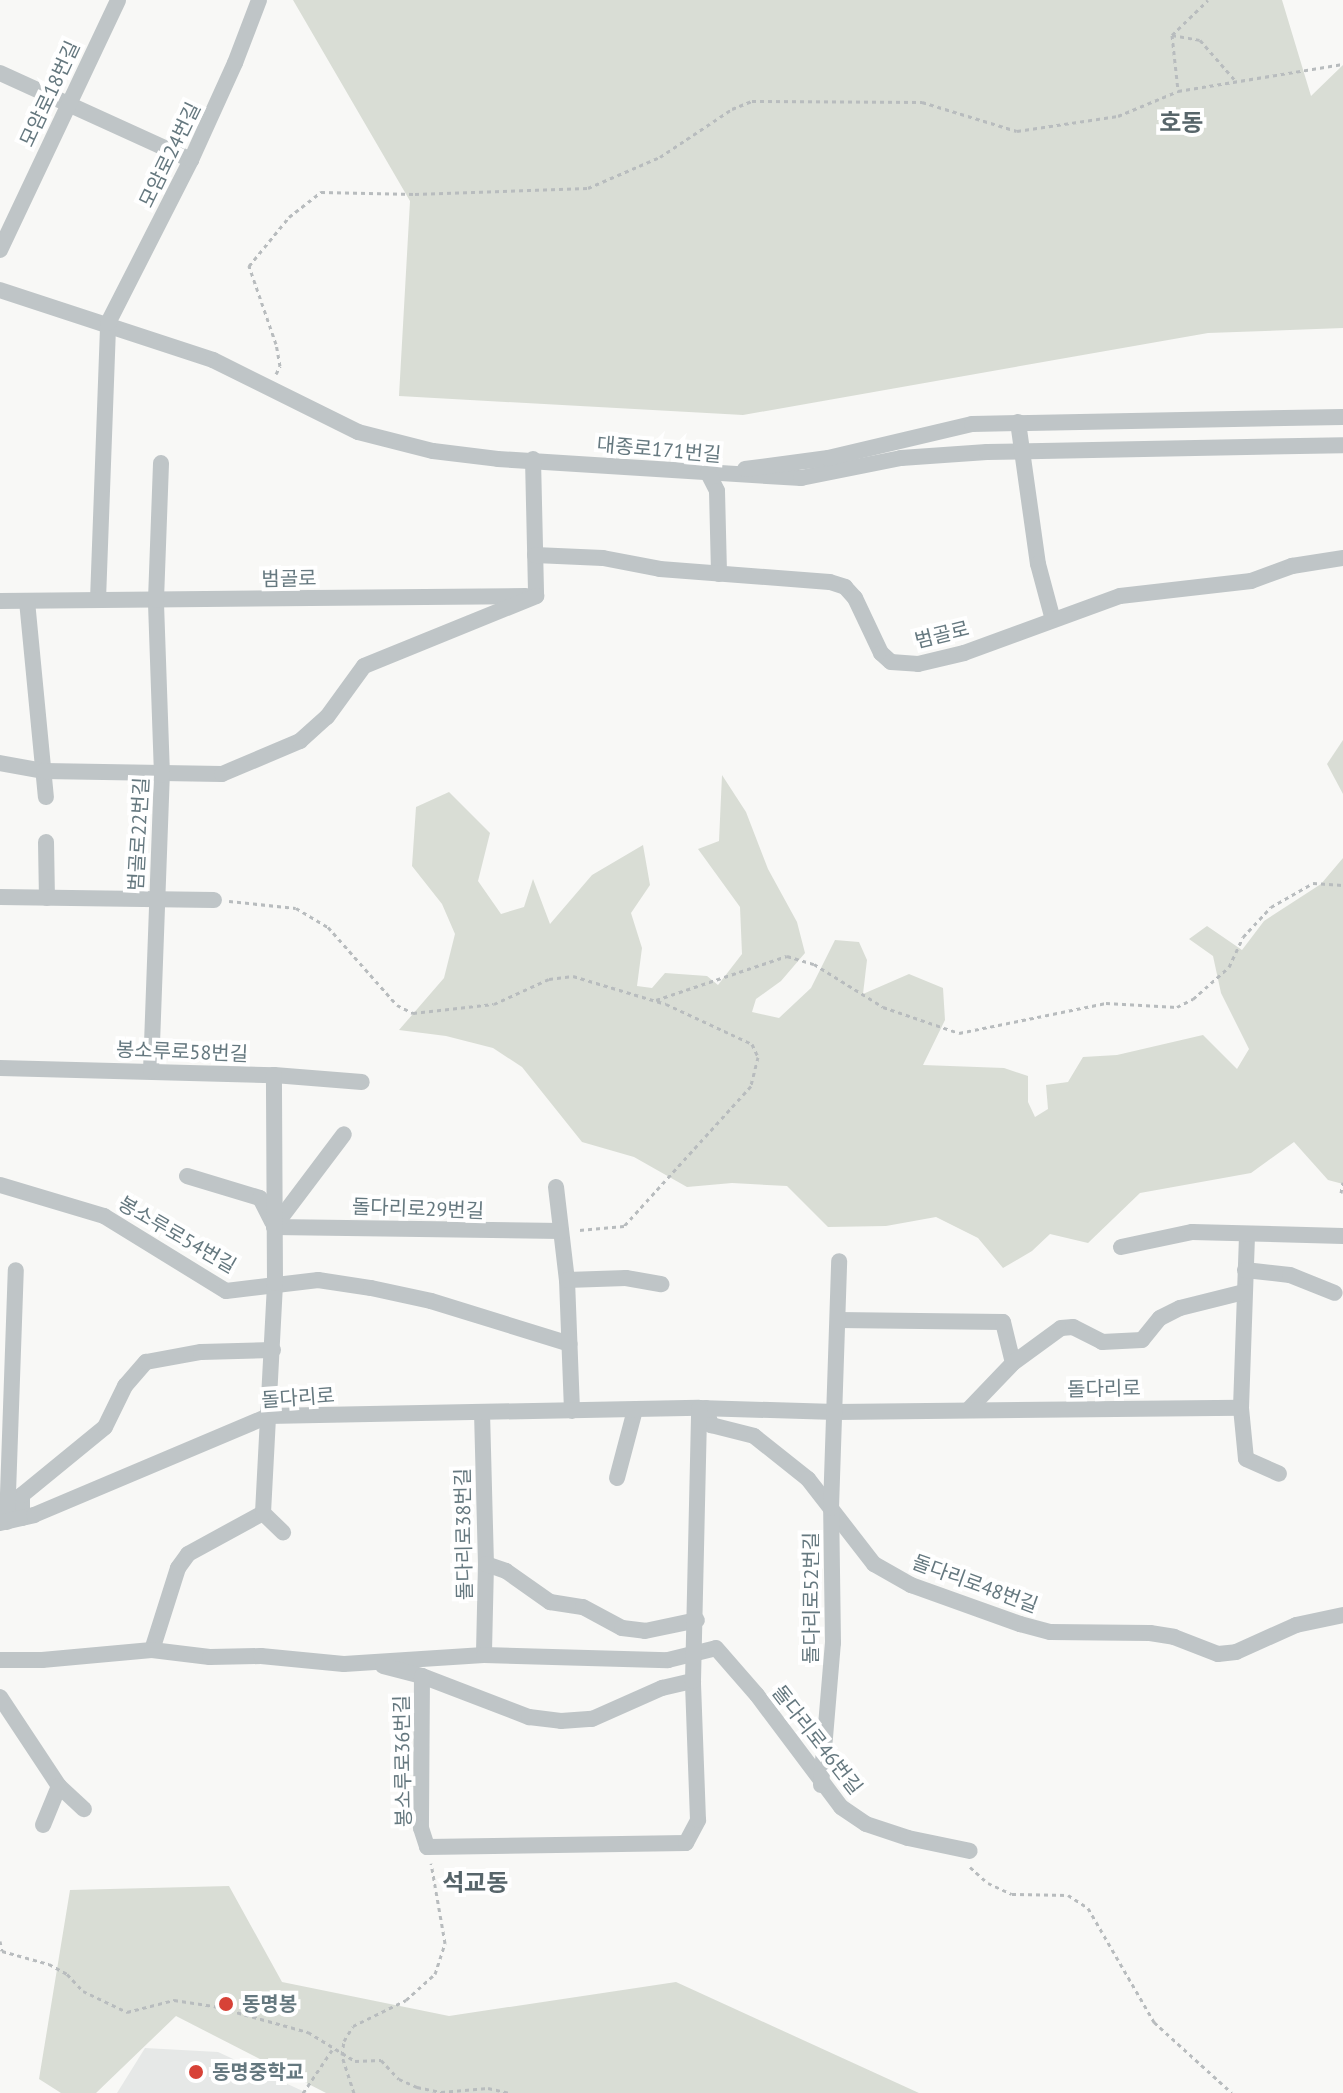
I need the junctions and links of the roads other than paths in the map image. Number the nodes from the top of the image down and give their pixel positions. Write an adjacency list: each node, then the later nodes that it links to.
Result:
1 (118, 0): 4 (street, 모암로18번길)
2 (259, 0): 5 (street, 모암로24번길)
3 (0, 73): 4 (street)
4 (67, 102): 5 (street); 6 (street, 모암로18번길)
5 (191, 160): 8 (street, 모암로24번길)
6 (0, 250)
7 (0, 290): 8 (street, 대종로171번길)
8 (108, 323): 13 (street, 대종로171번길); 20 (street)
9 (1343, 417): 10 (street)
10 (1018, 422): 12 (street); 15 (street)
11 (1343, 445): 12 (street, 대종로171번길)
12 (1022, 450): 15 (street, 대종로171번길); 24 (street)
13 (533, 459): 15 (street, 대종로171번길); 16 (street)
14 (161, 463): 21 (street, 범골로22번길)
15 (708, 473): 18 (street)
16 (535, 555): 18 (street, 범골로); 19 (street)
17 (1343, 558): 24 (street, 범골로)
18 (719, 574): 24 (street, 범골로)
19 (536, 596): 21 (street, 범골로); 27 (street)
20 (98, 600): 21 (street, 범골로); 23 (street, 범골로)
21 (156, 600): 27 (street, 범골로22번길)
22 (0, 601): 23 (street, 범골로)
23 (27, 601): 26 (street)
24 (1053, 620)
25 (0, 763): 26 (street)
26 (44, 771): 27 (street); 28 (street)
27 (162, 775): 32 (street, 범골로22번길)
28 (46, 797)
29 (46, 842): 31 (street)
30 (0, 897): 31 (street)
31 (47, 898): 32 (street)
32 (155, 899): 33 (street); 35 (street, 범골로22번길)
33 (214, 900)
34 (0, 1068): 35 (street, 봉소루로58번길)
35 (151, 1071): 36 (street, 봉소루로58번길)
36 (274, 1075): 37 (street, 봉소루로58번길); 42 (street)
37 (362, 1082)
38 (344, 1134): 42 (street)
39 (187, 1176): 42 (street)
40 (0, 1185): 51 (street, 봉소루로54번길)
41 (556, 1187): 43 (street)
42 (274, 1227): 43 (street, 돌다리로29번길); 51 (street)
43 (561, 1231): 50 (street)
44 (1247, 1236): 45 (street); 46 (street); 49 (street)
45 (1343, 1236)
46 (1121, 1247)
47 (839, 1261): 55 (street)
48 (16, 1270): 71 (street)
49 (1245, 1270): 53 (street); 54 (street)
50 (567, 1280): 52 (street); 56 (street)
51 (275, 1283): 56 (street, 봉소루로54번길); 57 (street)
52 (661, 1284)
53 (1244, 1292): 58 (street); 60 (street)
54 (1335, 1293)
55 (838, 1320): 58 (street); 65 (street)
56 (570, 1344): 63 (street)
57 (273, 1350): 66 (street); 71 (street)
58 (1013, 1363): 62 (street)
59 (703, 1408): 61 (street, 돌다리로); 65 (street, 돌다리로); 69 (street, 돌다리로48번길); 75 (street)
60 (1241, 1408): 62 (street, 돌다리로); 67 (street)
61 (635, 1410): 63 (street, 돌다리로); 68 (street)
62 (968, 1410): 65 (street, 돌다리로)
63 (572, 1411): 64 (street, 돌다리로)
64 (482, 1412): 66 (street, 돌다리로); 73 (street, 돌다리로38번길)
65 (836, 1412): 69 (street, 돌다리로52번길)
66 (268, 1416): 70 (street); 71 (street, 돌다리로)
67 (1279, 1474)
68 (617, 1478)
69 (831, 1508): 74 (street, 돌다리로48번길); 84 (street, 돌다리로52번길)
70 (263, 1513): 72 (street); 76 (street)
71 (10, 1521)
72 (283, 1532)
73 (486, 1564): 75 (street); 78 (street, 돌다리로38번길)
74 (1343, 1615)
75 (697, 1620): 77 (street)
76 (152, 1650): 79 (street); 80 (street)
77 (695, 1653): 78 (street); 82 (street); 84 (street, 돌다리로46번길)
78 (484, 1655): 80 (street)
79 (0, 1660)
80 (376, 1664): 81 (street)
81 (422, 1676): 82 (street, 봉소루로36번길); 82 (street, 봉소루로36번길)
82 (693, 1681)
83 (0, 1697): 85 (street)
84 (821, 1785): 88 (street, 돌다리로46번길)
85 (59, 1786): 86 (street); 87 (street)
86 (84, 1809)
87 (43, 1825)
88 (964, 1850)

